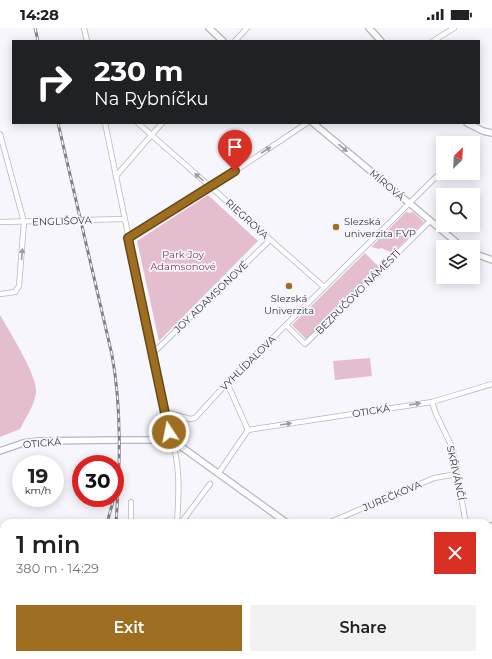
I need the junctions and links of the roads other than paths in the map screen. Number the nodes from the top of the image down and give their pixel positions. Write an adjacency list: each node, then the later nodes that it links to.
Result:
1 (84, 28): 6 (street)
2 (209, 28): 7 (street)
3 (247, 28): 8 (street)
4 (369, 28): 9 (street)
5 (454, 28): 10 (street)
6 (87, 40)
7 (222, 40)
8 (236, 40)
9 (380, 40)
10 (435, 40)
11 (105, 124): 20 (street)
12 (139, 124): 19 (street, RIEGROVA)
13 (161, 124): 19 (street)
14 (305, 124): 22 (street, one-way to 14)
15 (314, 124): 23 (street, MÍROVÁ, one-way to 23)
16 (469, 124): 17 (street)
17 (492, 132)
18 (0, 134): 27 (street)
19 (151, 136): 20 (street); 22 (street, RIEGROVA, one-way to 19)
20 (116, 176): 24 (street)
21 (436, 177): 23 (street)
22 (210, 187): 28 (street); 29 (street, RIEGROVA)
23 (410, 204): 25 (street, MÍROVÁ); 33 (street)
24 (124, 219): 27 (street, ENGLIŠOVA); 28 (street)
25 (430, 221): 30 (street, MÍROVÁ); 35 (street, BEZRUČOVO NÁMĚSTÍ)
26 (0, 222): 27 (street, ENGLIŠOVA)
27 (24, 222): 34 (street, one-way to 27)
28 (128, 238): 36 (street)
29 (270, 240): 33 (street, RIEGROVA); 36 (street, JOY ADAMSONOVÉ)
30 (453, 240)
31 (480, 255): 32 (street)
32 (492, 260)
33 (324, 287): 35 (street, VYHLÍDALOVA)
34 (0, 294)
35 (286, 325): 37 (street, VYHLÍDALOVA)
36 (152, 354): 40 (street)
37 (227, 383): 40 (street, VYHLÍDALOVA); 41 (street)
38 (492, 384): 39 (street, OTICKÁ)
39 (432, 402): 41 (street, OTICKÁ, one-way to 39); 45 (street, SKŘIVÁNČÍ)
40 (165, 412): 42 (street)
41 (248, 430): 44 (street)
42 (172, 440): 43 (street, OTICKÁ); 44 (street); 49 (street)
43 (0, 451)
44 (218, 474): 51 (street)
45 (457, 474): 52 (street, JUREČKOVA); 53 (street, SKŘIVÁNČÍ)
46 (210, 484): 50 (street)
47 (131, 502): 48 (street)
48 (131, 519)
49 (177, 519)
50 (184, 519)
51 (281, 519)
52 (337, 519)
53 (465, 519)

